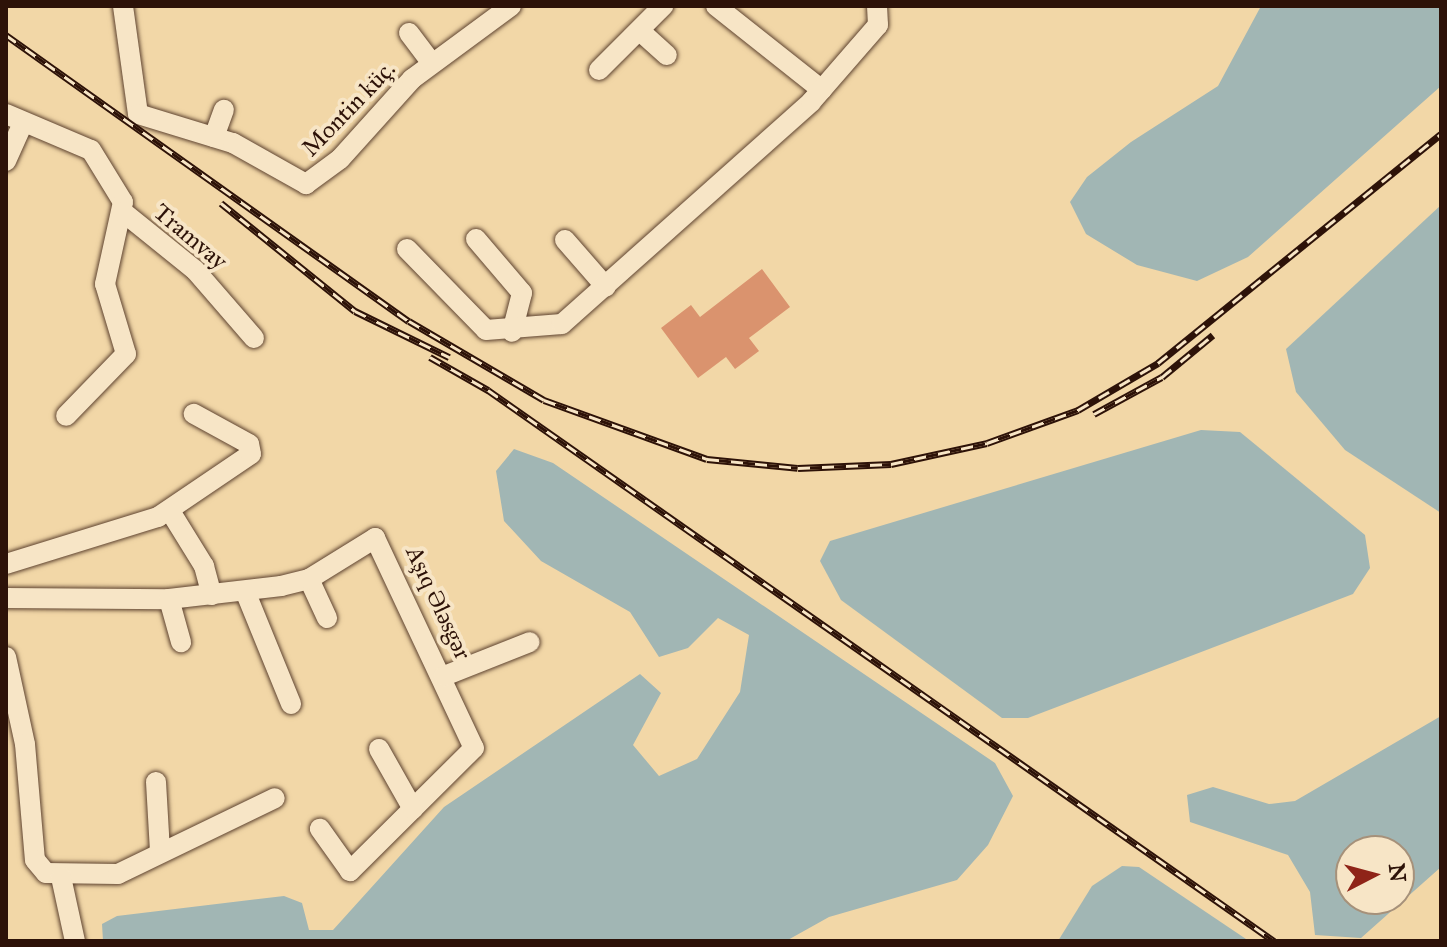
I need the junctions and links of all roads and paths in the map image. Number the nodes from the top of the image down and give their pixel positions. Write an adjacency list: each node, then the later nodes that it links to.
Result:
1 (123, 6): 14 (street, Montin küç.)
2 (511, 6): 9 (street, Montin küç.)
3 (663, 6): 6 (street)
4 (716, 6): 11 (street)
5 (877, 6): 11 (street)
6 (640, 31): 8 (street); 10 (street)
7 (409, 33): 9 (street)
8 (667, 55)
9 (432, 63): 14 (street, Montin küç.)
10 (599, 70)
11 (822, 90): 20 (street)
12 (224, 110): 14 (street)
13 (14, 118): 15 (street); 16 (street, Tramvay)
14 (214, 137)
15 (6, 161)
16 (123, 212): 22 (street, Tramvay); 24 (street, Tramvay)
17 (476, 239): 21 (street)
18 (565, 240): 20 (street)
19 (407, 249): 21 (street)
20 (606, 287): 21 (street)
21 (512, 332)
22 (254, 338)
23 (194, 414): 25 (street)
24 (66, 416)
25 (170, 511): 26 (street); 29 (street)
26 (6, 564)
27 (309, 579): 28 (street, Aşıq Ələsgər); 32 (street); 36 (street, Aşıq Ələsgər)
28 (245, 591): 29 (street, Aşıq Ələsgər); 37 (street)
29 (212, 595): 31 (street, Aşıq Ələsgər)
30 (6, 598): 31 (street, Aşıq Ələsgər)
31 (169, 599): 33 (street)
32 (327, 618)
33 (181, 642)
34 (530, 642): 36 (street)
35 (6, 657): 38 (street)
36 (444, 676): 42 (street, Aşıq Ələsgər)
37 (291, 704)
38 (14, 727): 45 (street)
39 (379, 749): 42 (street)
40 (156, 782): 44 (street)
41 (275, 798): 44 (street)
42 (413, 809): 43 (street, Aşıq Ələsgər)
43 (320, 829)
44 (160, 851): 45 (street)
45 (61, 877): 46 (street)
46 (75, 941)

